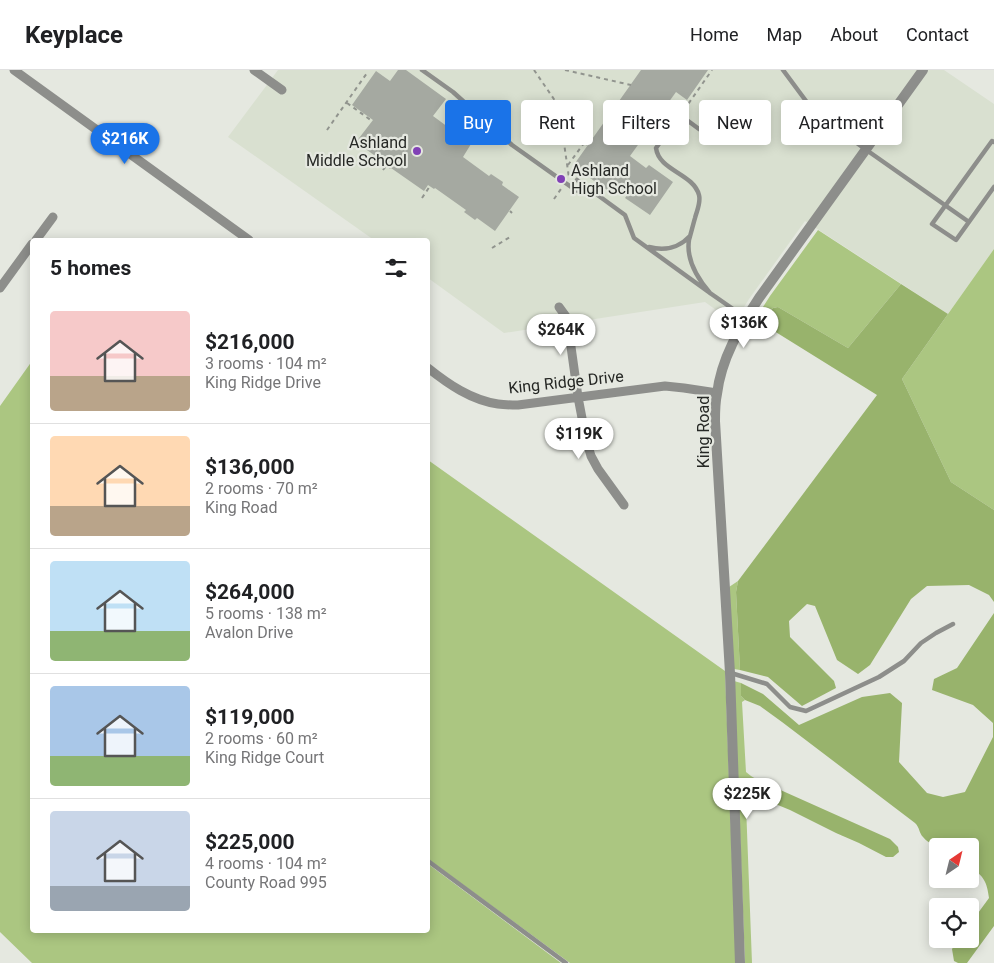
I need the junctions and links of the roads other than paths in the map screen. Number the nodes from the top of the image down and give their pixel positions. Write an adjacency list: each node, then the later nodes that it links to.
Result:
1 (14, 70): 18 (street)
2 (254, 70): 6 (street)
3 (422, 70): 12 (lane)
4 (783, 70): 9 (lane)
5 (923, 70): 9 (street, King Road)
6 (282, 90)
7 (699, 129): 16 (lane)
8 (994, 142): 13 (lane)
9 (865, 149): 13 (lane); 24 (street, King Road)
10 (577, 180): 12 (lane)
11 (994, 187): 15 (lane)
12 (592, 191): 19 (lane)
13 (945, 206): 15 (lane); 15 (lane)
14 (53, 217): 17 (street)
15 (969, 222)
16 (691, 235): 19 (lane); 22 (lane)
17 (37, 238)
18 (246, 238)
19 (645, 246): 22 (lane)
20 (30, 247): 21 (street)
21 (0, 288)
22 (710, 293): 24 (lane)
23 (559, 308): 27 (street)
24 (746, 318): 26 (street, King Road)
25 (430, 370): 27 (street, King Ridge Drive)
26 (717, 393): 27 (street, King Ridge Drive); 30 (street, King Road)
27 (578, 397): 28 (street)
28 (624, 505)
29 (953, 624): 30 (lane)
30 (730, 675): 33 (street, King Road)
31 (430, 863): 32 (lane)
32 (566, 963)
33 (740, 963)

